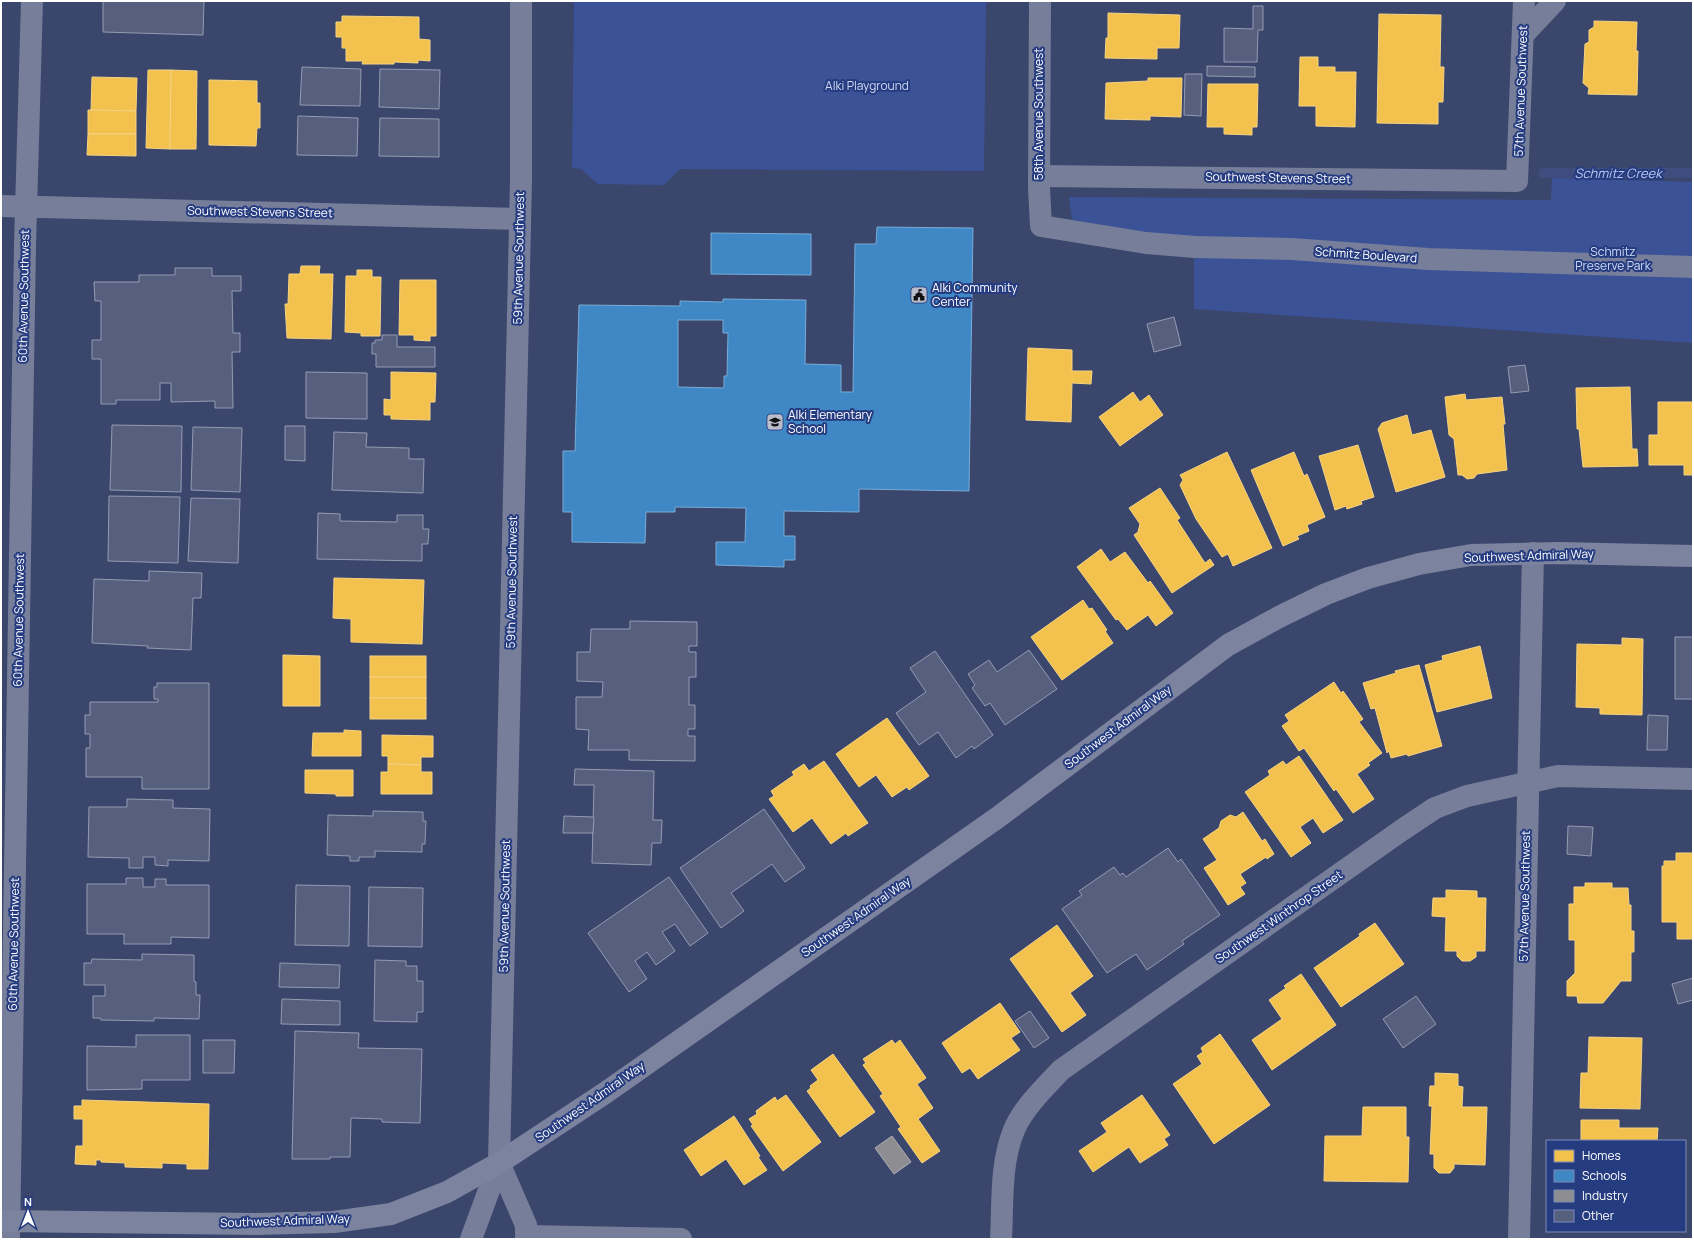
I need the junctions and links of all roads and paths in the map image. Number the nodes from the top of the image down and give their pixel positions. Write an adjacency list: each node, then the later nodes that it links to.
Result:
1 (32, 1): 10 (street, 60th Avenue Southwest)
2 (521, 1): 11 (street, 59th Avenue Southwest)
3 (1040, 1): 7 (street, 58th Avenue Southwest)
4 (1524, 1): 6 (street, 57th Avenue Southwest)
5 (1555, 1): 6 (street)
6 (1523, 34): 8 (street, 57th Avenue Southwest)
7 (1039, 176): 8 (street, Southwest Stevens Street); 12 (street, 58th Avenue Southwest)
8 (1517, 181)
9 (1, 206): 10 (street, Southwest Stevens Street)
10 (25, 207): 11 (street, Southwest Stevens Street); 19 (street, 60th Avenue Southwest)
11 (519, 219): 18 (street, 59th Avenue Southwest)
12 (1041, 226): 13 (street, Schmitz Boulevard)
13 (1693, 267)
14 (1533, 553): 15 (main road, Southwest Admiral Way); 17 (street, 57th Avenue Southwest); 18 (main road, Southwest Admiral Way)
15 (1693, 556)
16 (1693, 779): 17 (street, Southwest Winthrop Street)
17 (1527, 782): 23 (street, Southwest Winthrop Street); 24 (street, 57th Avenue Southwest)
18 (499, 1163): 19 (main road, Southwest Admiral Way); 20 (street, 59th Avenue Southwest); 21 (street, 59th Avenue Southwest)
19 (7, 1227)
20 (526, 1238): 22 (street)
21 (471, 1239)
22 (681, 1239)
23 (1001, 1239)
24 (1519, 1239)

